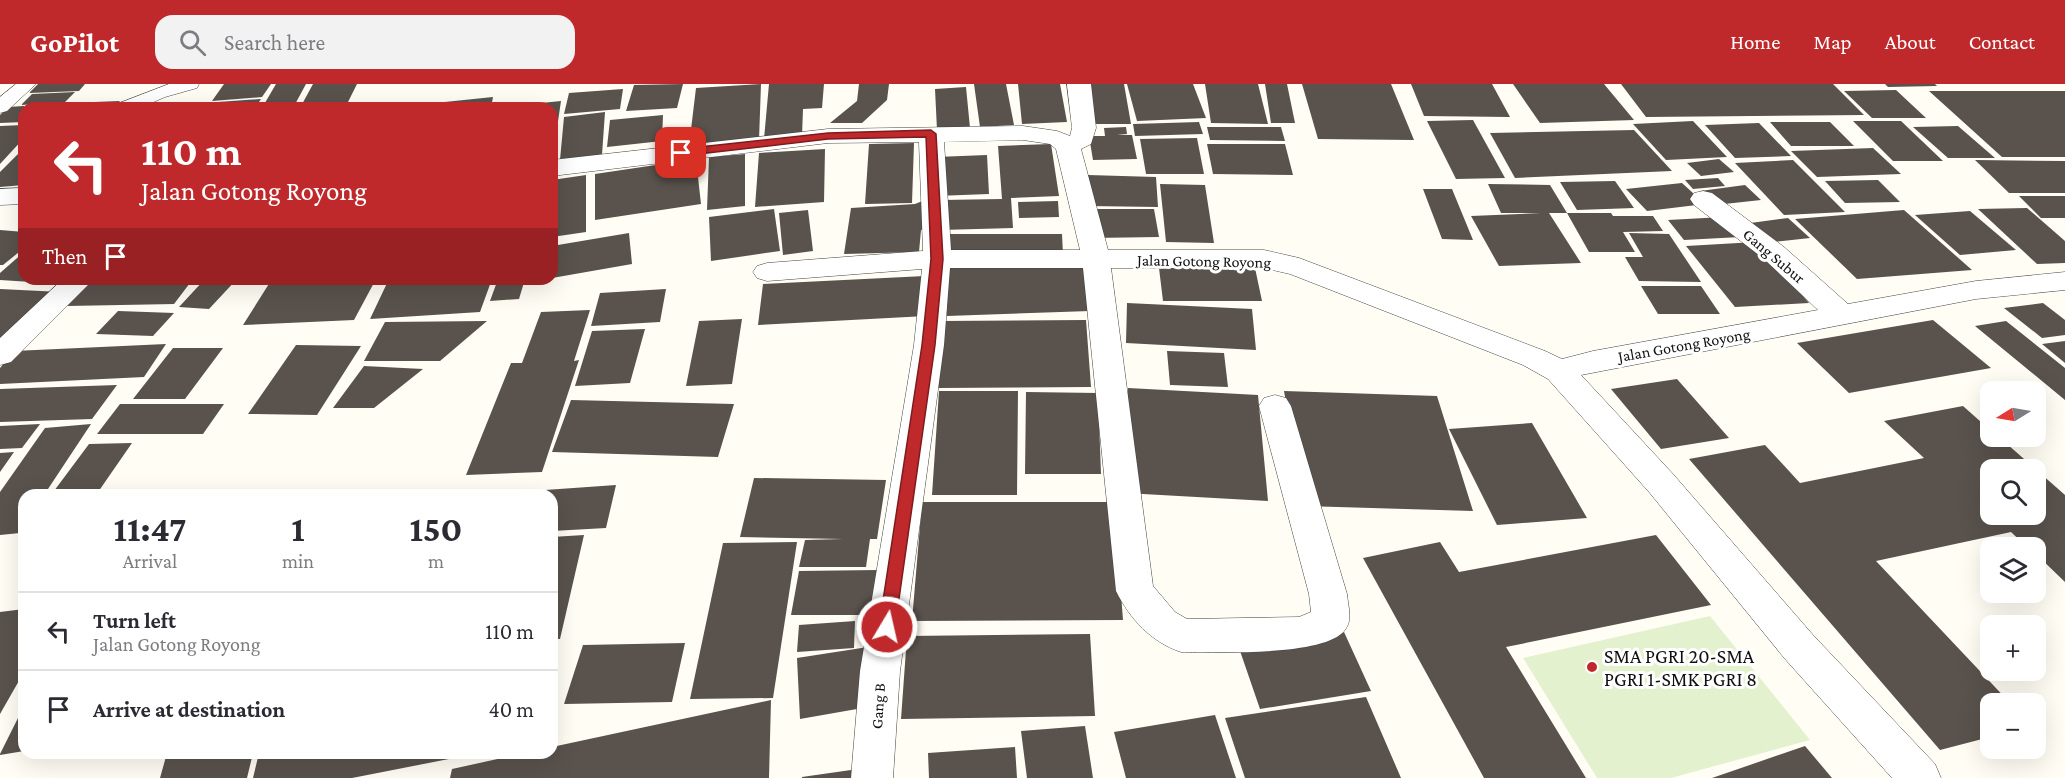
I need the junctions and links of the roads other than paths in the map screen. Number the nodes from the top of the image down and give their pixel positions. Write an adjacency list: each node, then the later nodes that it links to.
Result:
1 (27, 84): 5 (lane)
2 (190, 84): 4 (lane)
3 (1079, 84): 7 (street)
4 (138, 102)
5 (0, 107)
6 (931, 134): 7 (street); 8 (street); 12 (street, Gang B)
7 (1068, 146): 13 (street)
8 (558, 167)
9 (18, 196): 10 (street)
10 (0, 197)
11 (1703, 199): 17 (street, Gang Subur)
12 (937, 259): 13 (street, Jalan Gotong Royong); 14 (street, Jalan Gotong Royong); 21 (street, Gang B)
13 (1096, 260): 19 (street, Jalan Gotong Royong); 20 (street)
14 (767, 272)
15 (2065, 281): 17 (street, Jalan Gotong Royong)
16 (74, 285): 18 (street)
17 (1843, 316): 19 (street, Jalan Gotong Royong)
18 (0, 355)
19 (1558, 371): 22 (street)
20 (1275, 406)
21 (872, 778)
22 (1920, 778)

